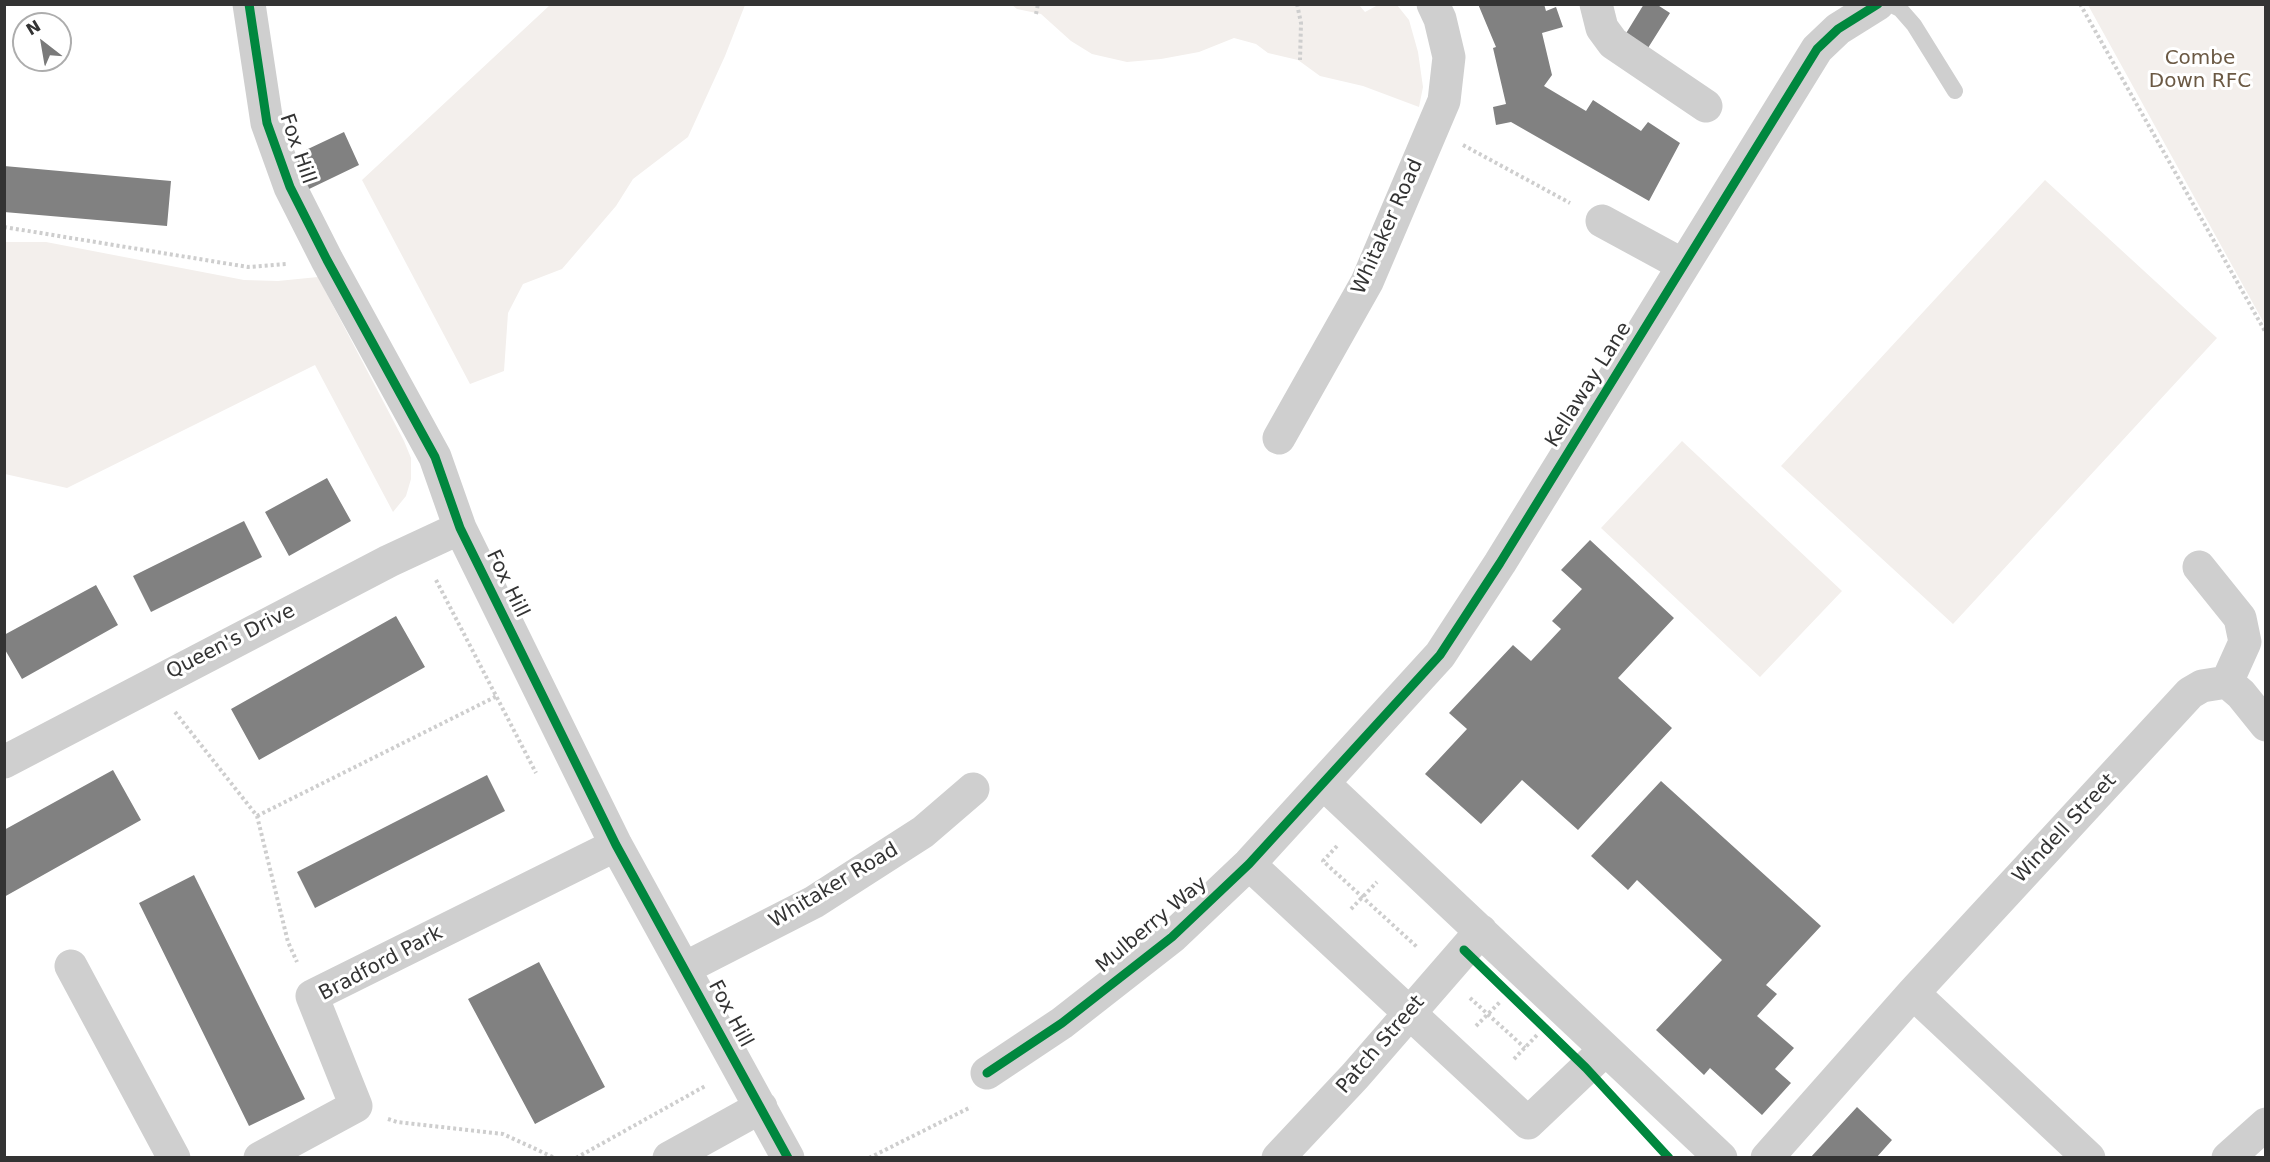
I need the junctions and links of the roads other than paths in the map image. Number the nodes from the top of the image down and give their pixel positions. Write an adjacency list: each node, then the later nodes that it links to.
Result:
1 (249, 4): 11 (street, Fox Hill)
2 (1433, 4): 10 (street, Whitaker Road)
3 (1596, 4): 7 (street)
4 (1878, 4): 9 (street, Kellaway Lane)
5 (1890, 4): 6 (lane)
6 (1955, 91)
7 (1706, 106)
8 (1602, 221): 9 (street)
9 (1683, 265): 16 (street, Kellaway Lane)
10 (1279, 438)
11 (460, 528): 15 (street, Queen's Drive); 18 (street, Fox Hill)
12 (2199, 567): 13 (street)
13 (2227, 682): 14 (street); 23 (street, Windell Street)
14 (2265, 725)
15 (4, 762)
16 (1324, 784): 19 (street, Mulberry Way); 20 (street)
17 (973, 789): 22 (street, Whitaker Road)
18 (616, 845): 22 (street, Fox Hill); 30 (street, Bradford Park)
19 (1250, 864): 24 (street); 26 (street, Mulberry Way)
20 (1481, 932): 24 (street, Patch Street); 25 (street)
21 (71, 966): 29 (street)
22 (685, 968): 27 (street, Fox Hill)
23 (1913, 993): 35 (street, Windell Street); 36 (street)
24 (1409, 1013): 25 (street); 33 (street, Patch Street)
25 (1605, 1050): 34 (street)
26 (987, 1073)
27 (761, 1107): 31 (street); 32 (street, Fox Hill)
28 (2265, 1124): 37 (street)
29 (174, 1158)
30 (260, 1158)
31 (669, 1158)
32 (788, 1158)
33 (1278, 1158)
34 (1721, 1158)
35 (1767, 1158)
36 (2089, 1158)
37 (2228, 1158)

